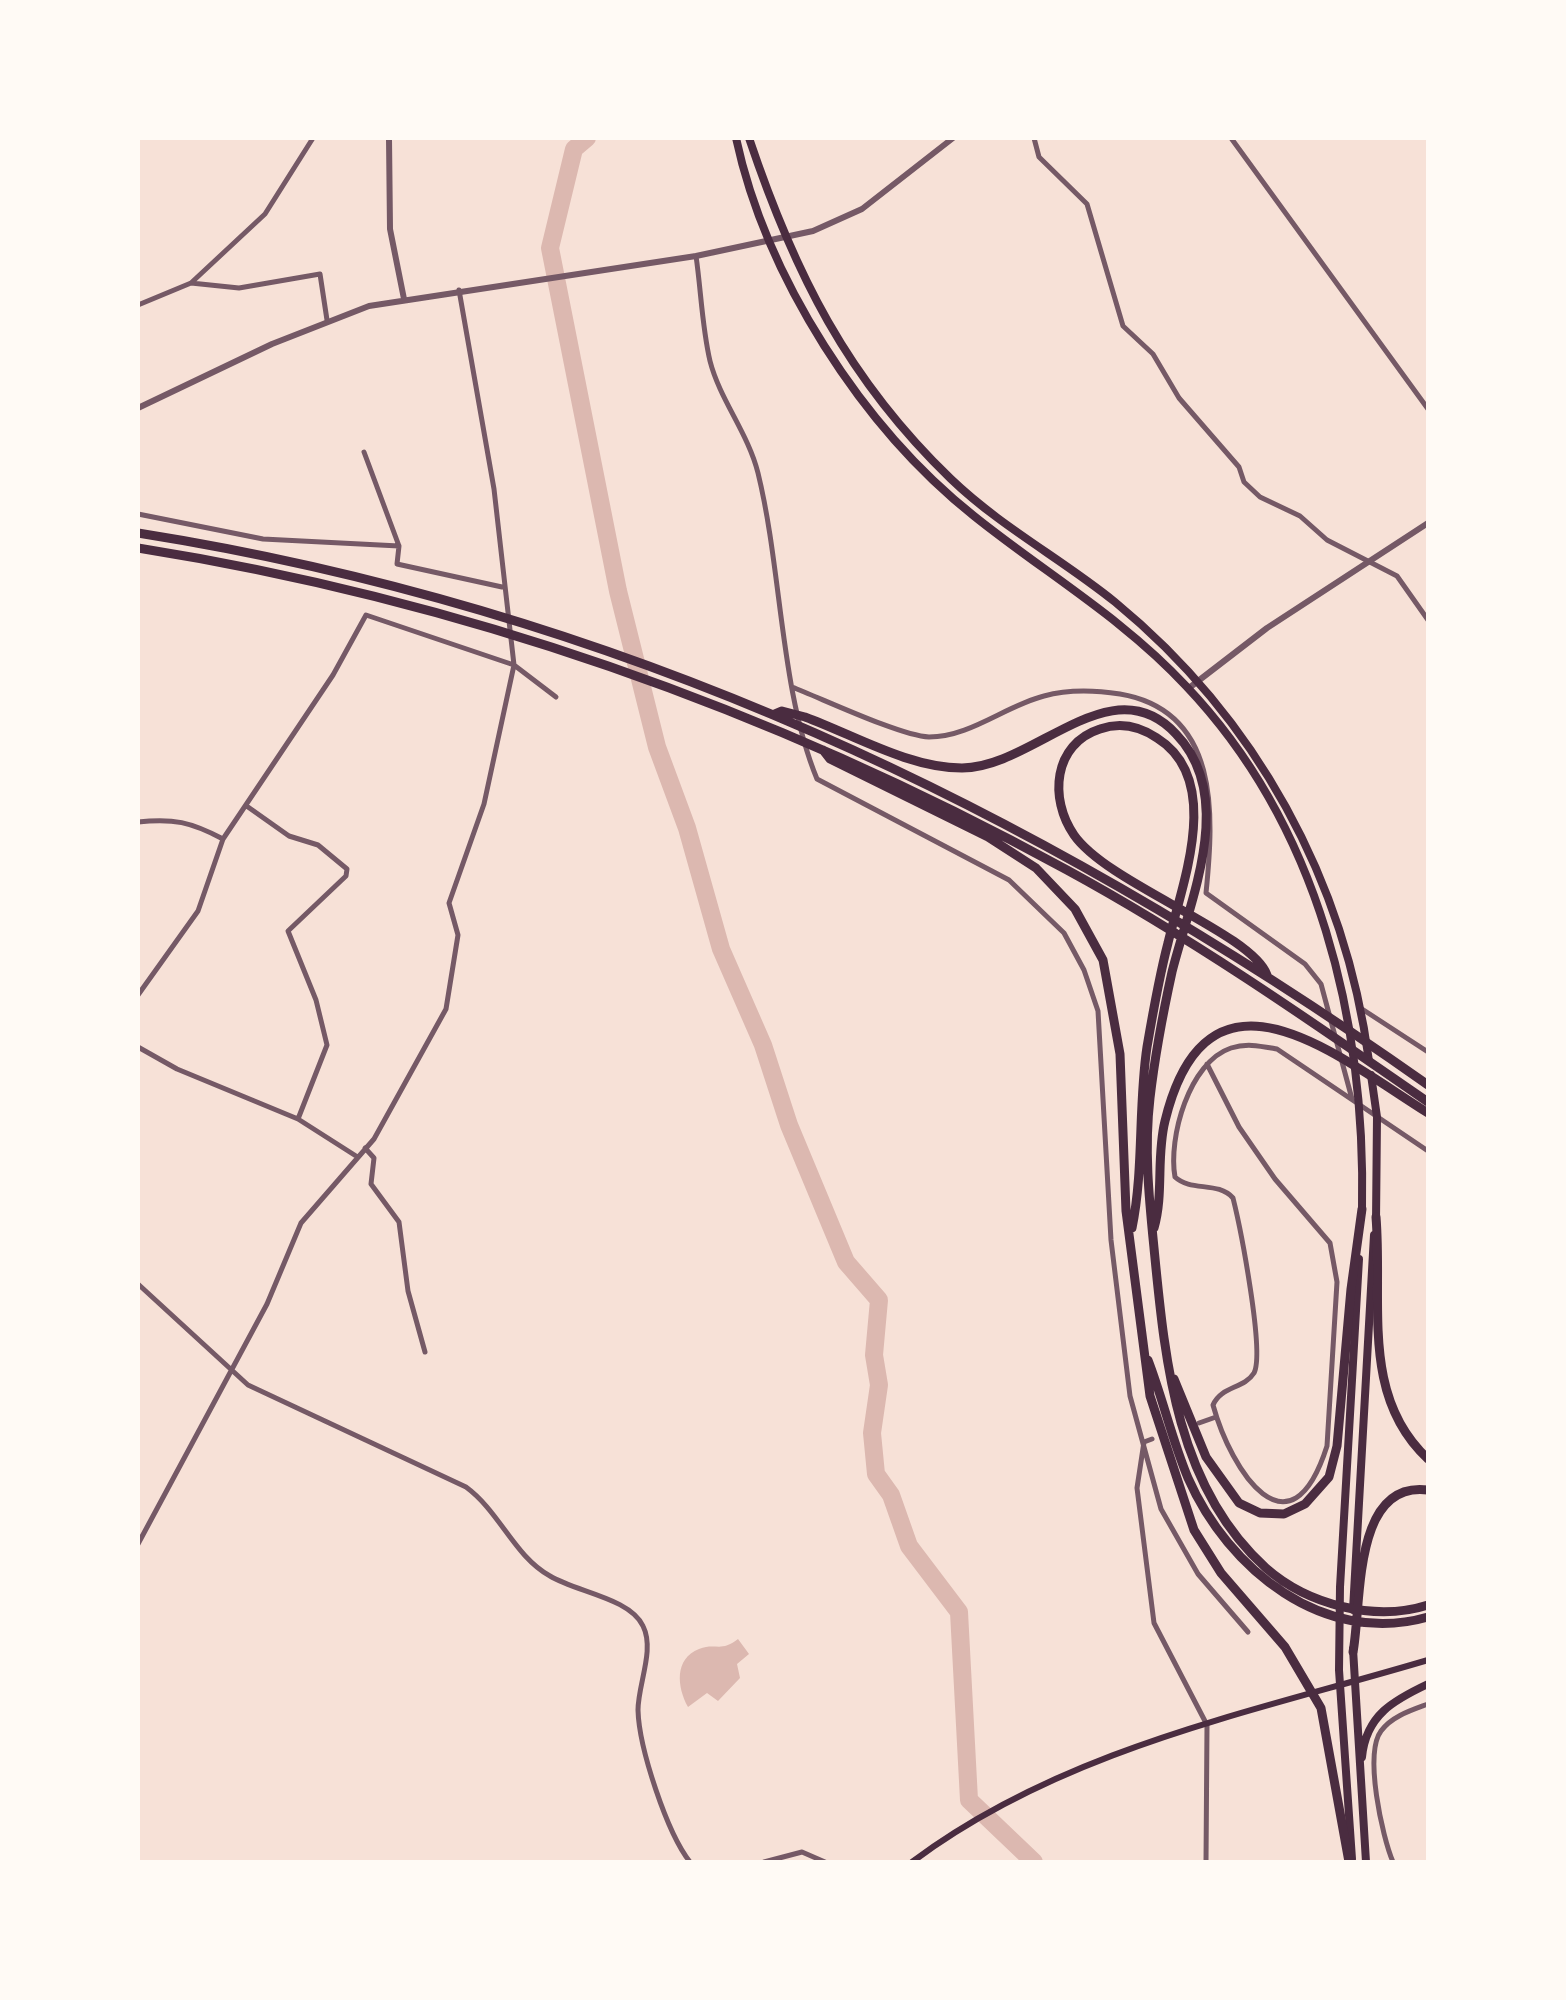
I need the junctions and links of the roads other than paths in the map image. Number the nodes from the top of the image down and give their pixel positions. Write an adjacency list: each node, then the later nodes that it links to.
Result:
1 (313, 138): 11 (street)
2 (389, 138): 13 (street)
3 (736, 138): 9 (highway)
4 (749, 138): 8 (highway)
5 (953, 138): 8 (street)
6 (1034, 138): 24 (street)
7 (1231, 138): 17 (street)
8 (782, 235): 9 (street); 32 (highway)
9 (767, 238): 10 (street); 34 (highway)
10 (696, 256): 12 (street); 33 (street)
11 (191, 283): 14 (street); 15 (street)
12 (459, 290): 13 (street); 27 (street)
13 (404, 299): 15 (street)
14 (138, 305)
15 (328, 320): 16 (street)
16 (138, 408)
17 (1428, 409)
18 (364, 452): 22 (street)
19 (138, 514): 22 (street)
20 (1428, 523): 24 (street)
21 (138, 534): 36 (highway)
22 (398, 546): 25 (street)
23 (138, 548): 37 (highway)
24 (1374, 563): 29 (street); 32 (street)
25 (397, 564): 26 (street); 27 (street)
26 (396, 574)
27 (502, 587): 31 (street)
28 (395, 613): 30 (street)
29 (1428, 620)
30 (394, 622): 31 (street); 38 (street)
31 (514, 665): 35 (street); 54 (street)
32 (1200, 679): 34 (street); 43 (highway)
33 (792, 688): 48 (street); 70 (street)
34 (1189, 688): 50 (highway)
35 (556, 696)
36 (805, 721): 41 (highway); 60 (highway)
37 (822, 748): 49 (highway); 59 (highway)
38 (248, 807): 40 (street); 53 (street)
39 (138, 822): 40 (street)
40 (223, 839): 42 (street)
41 (1153, 898): 47 (highway); 59 (highway)
42 (138, 994)
43 (1362, 1009): 45 (street); 52 (highway)
44 (138, 1047): 53 (street)
45 (1428, 1052)
46 (1206, 1064): 48 (street); 66 (street); 69 (street)
47 (1428, 1085)
48 (1353, 1102): 50 (street)
49 (1428, 1102)
50 (1363, 1108): 52 (street); 57 (highway)
51 (1428, 1113): 60 (highway)
52 (1377, 1117): 55 (street); 58 (highway)
53 (298, 1119): 56 (street)
54 (365, 1148): 56 (street); 63 (street)
55 (1428, 1151)
56 (356, 1156): 65 (street)
57 (1362, 1210): 71 (highway); 91 (highway)
58 (1376, 1218): 72 (highway); 80 (highway)
59 (1132, 1230): 62 (highway)
60 (1153, 1234): 64 (highway)
61 (138, 1284): 65 (street)
62 (1140, 1340): 76 (highway); 91 (highway)
63 (425, 1352)
64 (1168, 1368): 71 (highway); 76 (highway)
65 (230, 1372): 74 (street); 86 (street)
66 (1216, 1417): 67 (street); 69 (street)
67 (1198, 1423)
68 (1152, 1440): 70 (street)
69 (1327, 1441): 71 (street)
70 (1144, 1442): 79 (street); 84 (street)
71 (1338, 1446)
72 (1428, 1459)
73 (1428, 1490): 80 (highway)
74 (138, 1544)
75 (1428, 1605): 77 (highway)
76 (1321, 1606): 77 (highway)
77 (1389, 1617): 78 (highway)
78 (1428, 1617)
79 (1248, 1632)
80 (1354, 1652): 85 (highway)
81 (1428, 1660): 84 (main road)
82 (1428, 1684): 85 (highway)
83 (1428, 1704): 93 (street)
84 (1207, 1725): 89 (main road); 90 (street)
85 (1360, 1782): 92 (highway)
86 (690, 1862)
87 (764, 1862): 88 (street)
88 (825, 1862)
89 (912, 1862)
90 (1206, 1862)
91 (1351, 1862)
92 (1366, 1862)
93 (1393, 1862)

